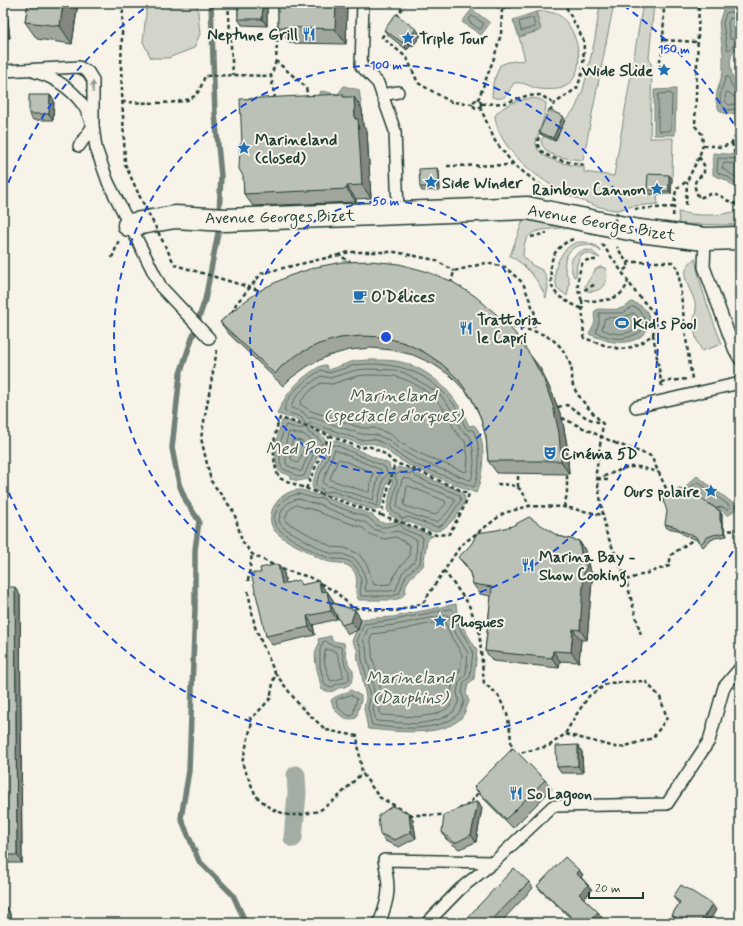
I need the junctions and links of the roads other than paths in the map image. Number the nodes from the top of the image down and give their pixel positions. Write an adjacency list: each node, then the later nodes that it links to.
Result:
1 (362, 3): 5 (lane)
2 (29, 70): 3 (lane); 6 (lane); 6 (lane, one-way to 2)
3 (3, 71)
4 (398, 92): 5 (lane)
5 (382, 95): 8 (lane)
6 (93, 126): 7 (lane); 9 (lane)
7 (79, 146)
8 (398, 212): 9 (street, Avenue Georges Bizet); 11 (street, Avenue Georges Bizet)
9 (129, 225): 12 (lane)
10 (740, 238): 11 (street, Avenue Georges Bizet)
11 (705, 239): 13 (lane)
12 (207, 336)
13 (740, 359)
14 (740, 383): 15 (lane)
15 (636, 407)
16 (740, 668): 17 (lane)
17 (494, 862): 20 (lane); 21 (lane)
18 (3, 913): 19 (lane)
19 (6, 923)
20 (379, 923)
21 (427, 923)

